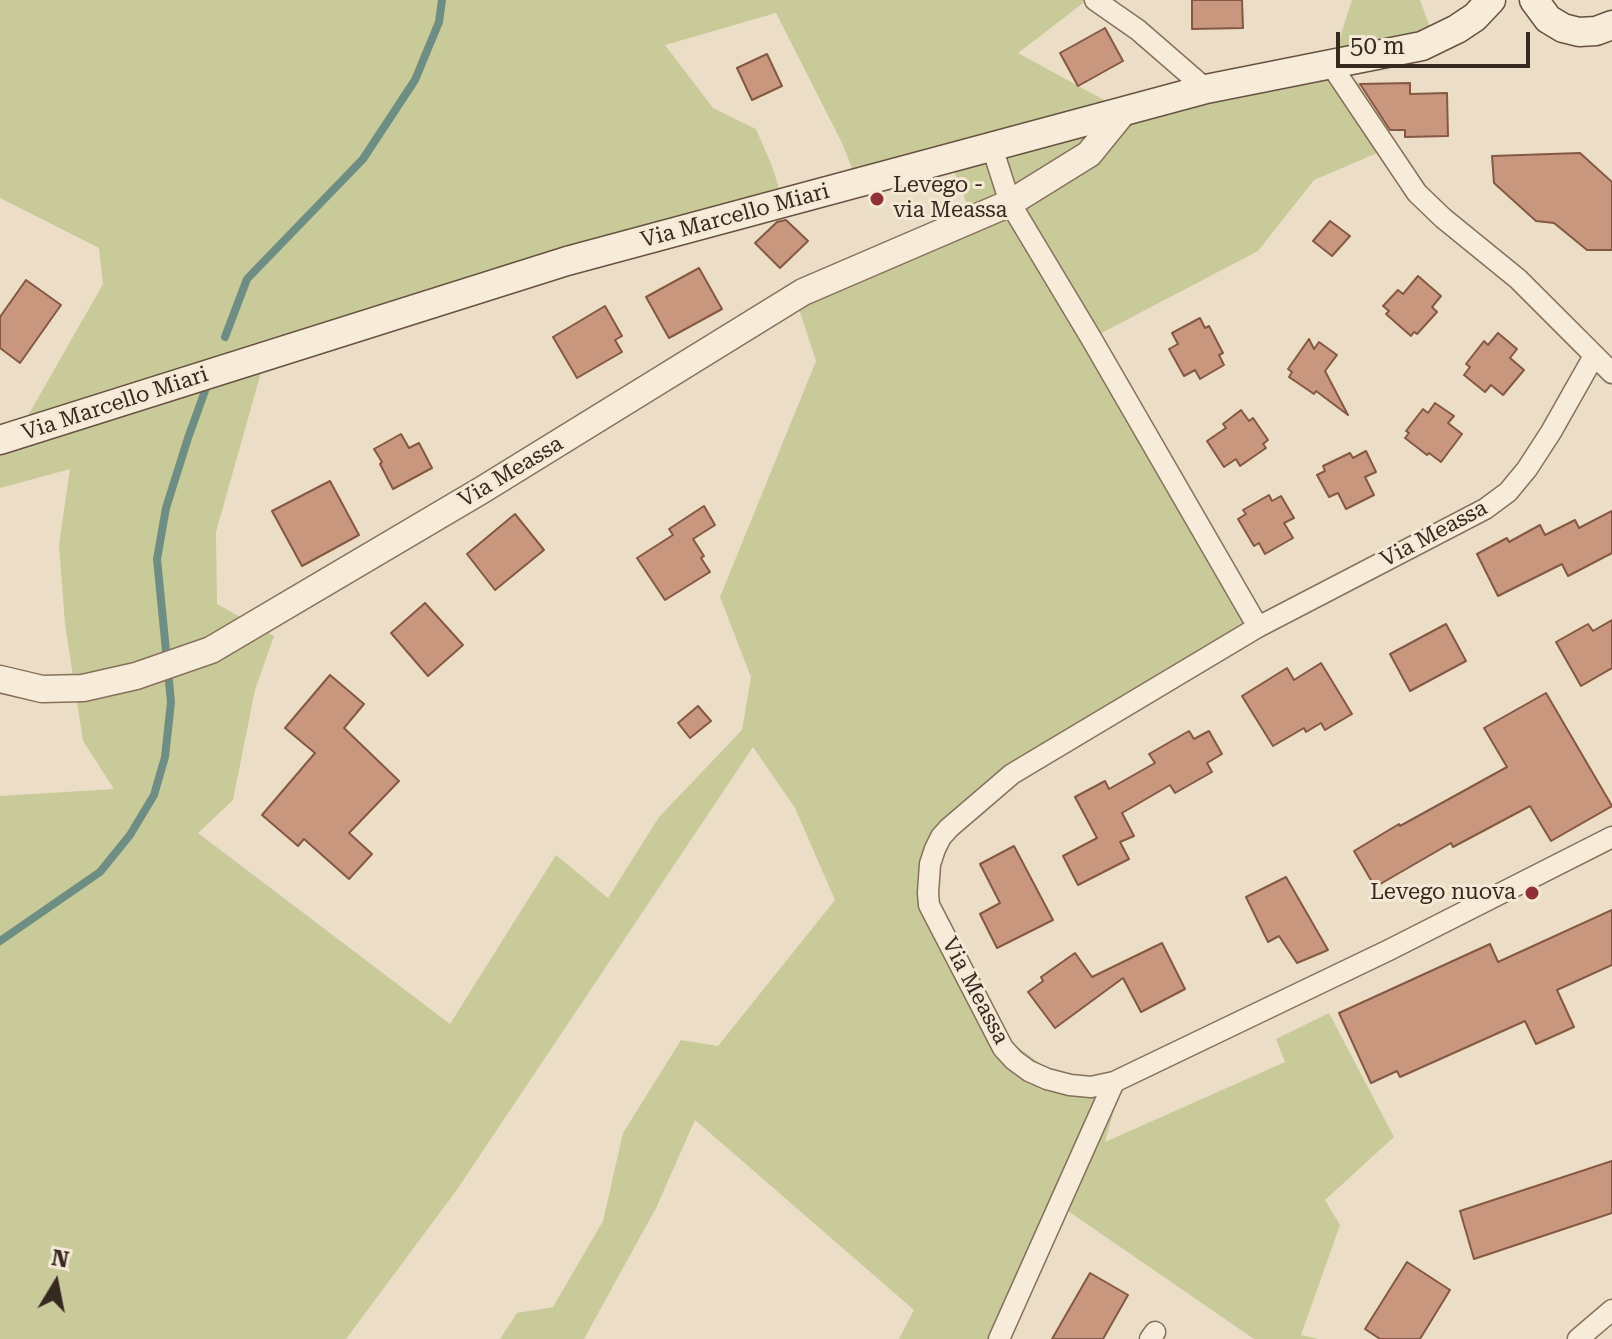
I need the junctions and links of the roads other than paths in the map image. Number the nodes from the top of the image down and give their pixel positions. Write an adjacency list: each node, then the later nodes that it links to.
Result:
1 (1095, 0): 6 (street)
2 (1535, 4): 3 (main road, Via Marcello Miari); 4 (main road, Via Marcello Miari)
3 (1483, 8): 5 (main road, Via Marcello Miari)
4 (1612, 25)
5 (1331, 65): 6 (main road, Via Marcello Miari); 10 (street)
6 (1206, 89): 7 (main road, Via Marcello Miari)
7 (1124, 111): 8 (main road, Via Marcello Miari); 9 (street, Via Meassa)
8 (992, 147): 9 (street); 12 (main road, Via Marcello Miari)
9 (1010, 203): 13 (street); 14 (street, Via Meassa)
10 (1594, 356): 11 (street); 13 (street, Via Meassa)
11 (1612, 373)
12 (0, 440)
13 (1258, 627): 16 (street, Via Meassa)
14 (0, 679)
15 (1612, 837): 16 (street, Via Meassa)
16 (1114, 1082): 18 (street)
17 (1612, 1310): 19 (street)
18 (999, 1339)
19 (1578, 1339)

